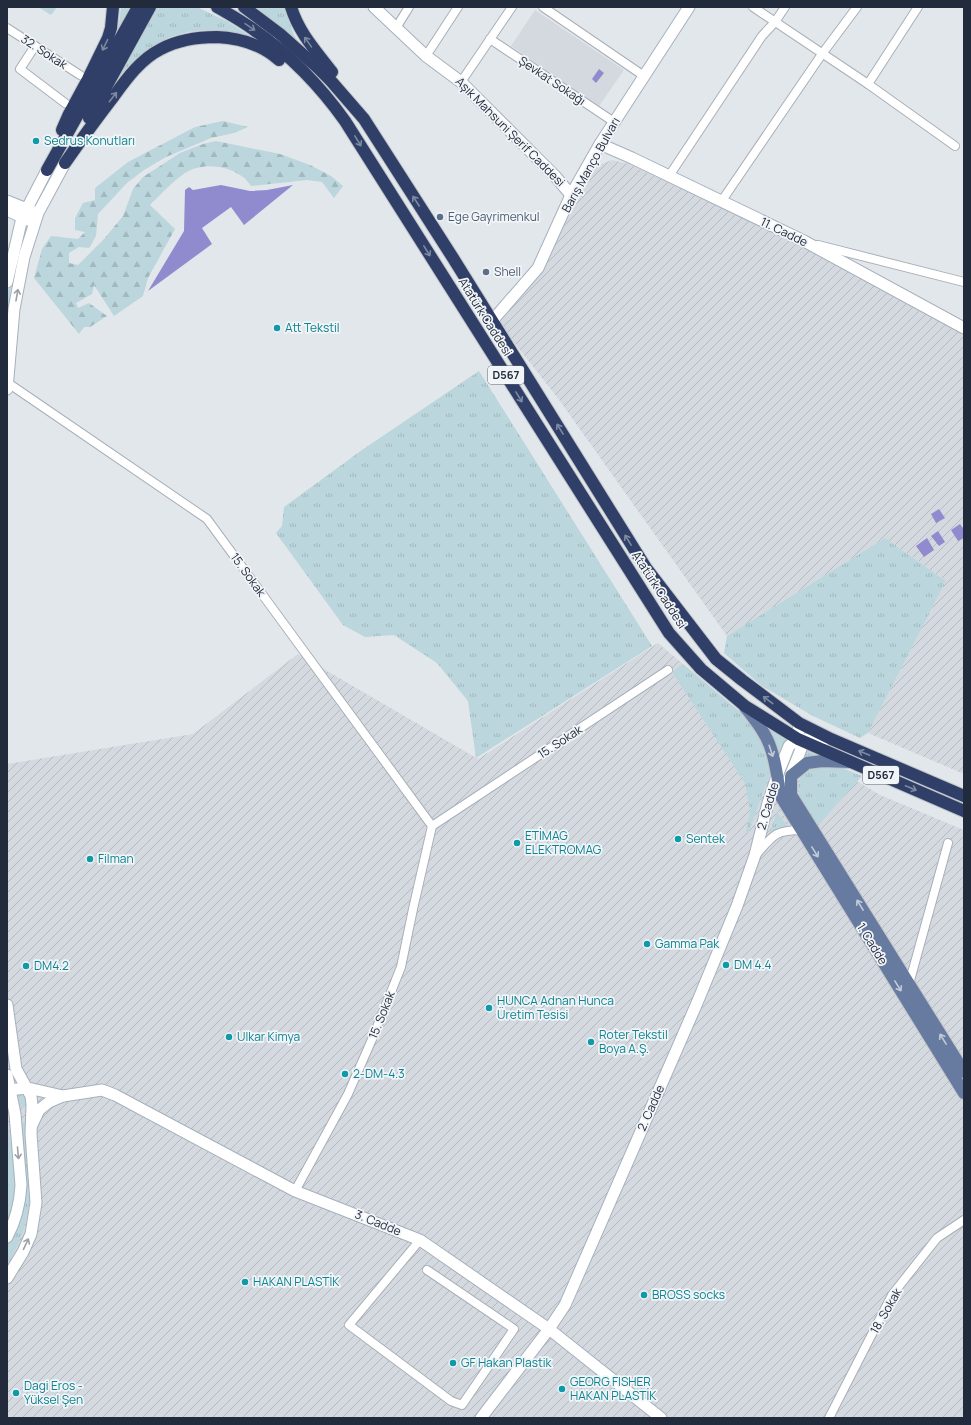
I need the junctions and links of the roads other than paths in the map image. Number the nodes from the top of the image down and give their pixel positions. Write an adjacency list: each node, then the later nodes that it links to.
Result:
1 (113, 7): 36 (highway, one-way to 36)
2 (138, 7): 24 (highway)
3 (150, 7): 24 (highway)
4 (217, 7): 31 (highway, Atatürk Caddesi / D567, one-way to 31)
5 (244, 7): 30 (highway, D567)
6 (291, 7): 30 (highway, one-way to 6)
7 (374, 7): 19 (street, Aşık Mahsuni Şerif Caddesi)
8 (409, 7): 19 (street)
9 (458, 7): 23 (street)
10 (512, 7): 20 (street)
11 (543, 7): 26 (street)
12 (689, 7): 26 (street, Barış Manço Bulvarı)
13 (753, 7): 17 (street)
14 (785, 7): 17 (street)
15 (857, 7): 22 (street)
16 (918, 7): 28 (street)
17 (775, 22): 22 (street); 37 (street)
18 (7, 28): 21 (street, 32. Sokak)
19 (396, 28): 23 (street, Aşık Mahsuni Şerif Caddesi)
20 (490, 39): 27 (street); 32 (street, Şevkat Sokağı)
21 (35, 46): 25 (street, 32. Sokak); 29 (street)
22 (822, 54): 28 (street); 40 (street)
23 (426, 56): 27 (street, Aşık Mahsuni Şerif Caddesi)
24 (109, 70): 35 (highway); 36 (highway)
25 (80, 75)
26 (644, 76): 32 (street, Barış Manço Bulvarı)
27 (461, 82): 38 (street, Aşık Mahsuni Şerif Caddesi)
28 (868, 84): 34 (street)
29 (65, 103)
30 (364, 119): 49 (highway, D567, one-way to 30)
31 (345, 121): 35 (highway, one-way to 31); 53 (highway, Atatürk Caddesi / D567, one-way to 53)
32 (614, 122): 33 (street, Barış Manço Bulvarı)
33 (600, 144): 37 (street, 11. Cadde); 38 (street, Barış Manço Bulvarı)
34 (955, 146)
35 (65, 162): 44 (street)
36 (47, 170): 43 (street)
37 (669, 176): 40 (street, 11. Cadde)
38 (572, 195): 49 (street, Barış Manço Bulvarı)
39 (7, 201): 43 (street)
40 (721, 202): 46 (street, 11. Cadde)
41 (7, 210): 43 (street)
42 (7, 214): 45 (street)
43 (24, 214): 44 (street); 45 (street)
44 (36, 218): 51 (street, one-way to 44)
45 (16, 240): 47 (street)
46 (804, 241): 48 (street); 50 (street, 11. Cadde)
47 (7, 282)
48 (964, 282)
49 (492, 321): 54 (highway, D567, one-way to 49)
50 (964, 328)
51 (7, 386): 64 (street, 15. Sokak)
52 (668, 670): 64 (street, 15. Sokak)
53 (745, 706): 55 (highway, Atatürk Caddesi / D567); 58 (main road, one-way to 58)
54 (799, 723): 55 (street); 56 (highway, D567)
55 (798, 739): 56 (street); 57 (highway, D567); 58 (street, 2. Cadde); 59 (street)
56 (831, 739): 61 (highway, D567, one-way to 56)
57 (850, 762): 59 (main road); 63 (highway, D567, one-way to 63)
58 (777, 776): 60 (main road); 62 (street, 2. Cadde)
59 (791, 776): 60 (main road)
60 (785, 795): 62 (street); 65 (main road, 1. Cadde); 68 (main road, 1. Cadde, one-way to 60)
61 (964, 796)
62 (768, 803): 67 (street, 2. Cadde)
63 (964, 811)
64 (432, 826): 79 (street, 15. Sokak)
65 (802, 830): 67 (street); 74 (main road, 1. Cadde, one-way to 74)
66 (948, 843): 68 (street)
67 (755, 855): 85 (street, 2. Cadde)
68 (909, 984): 70 (main road, 1. Cadde, one-way to 68)
69 (7, 1005): 72 (street)
70 (964, 1072)
71 (7, 1075): 73 (street)
72 (28, 1088): 73 (street); 75 (street); 76 (street)
73 (8, 1090): 77 (street)
74 (964, 1093)
75 (64, 1096): 78 (street); 79 (street, 3. Cadde)
76 (32, 1112): 77 (street); 78 (street)
77 (15, 1114): 81 (street, one-way to 81)
78 (32, 1125): 84 (street, one-way to 78)
79 (295, 1190): 82 (street, 3. Cadde)
80 (964, 1220): 88 (street, 18. Sokak)
81 (7, 1237)
82 (420, 1240): 83 (street); 85 (street, 3. Cadde)
83 (427, 1270)
84 (7, 1278)
85 (549, 1329): 86 (street, 2. Cadde); 87 (street, 3. Cadde)
86 (481, 1418)
87 (661, 1418)
88 (829, 1418)

